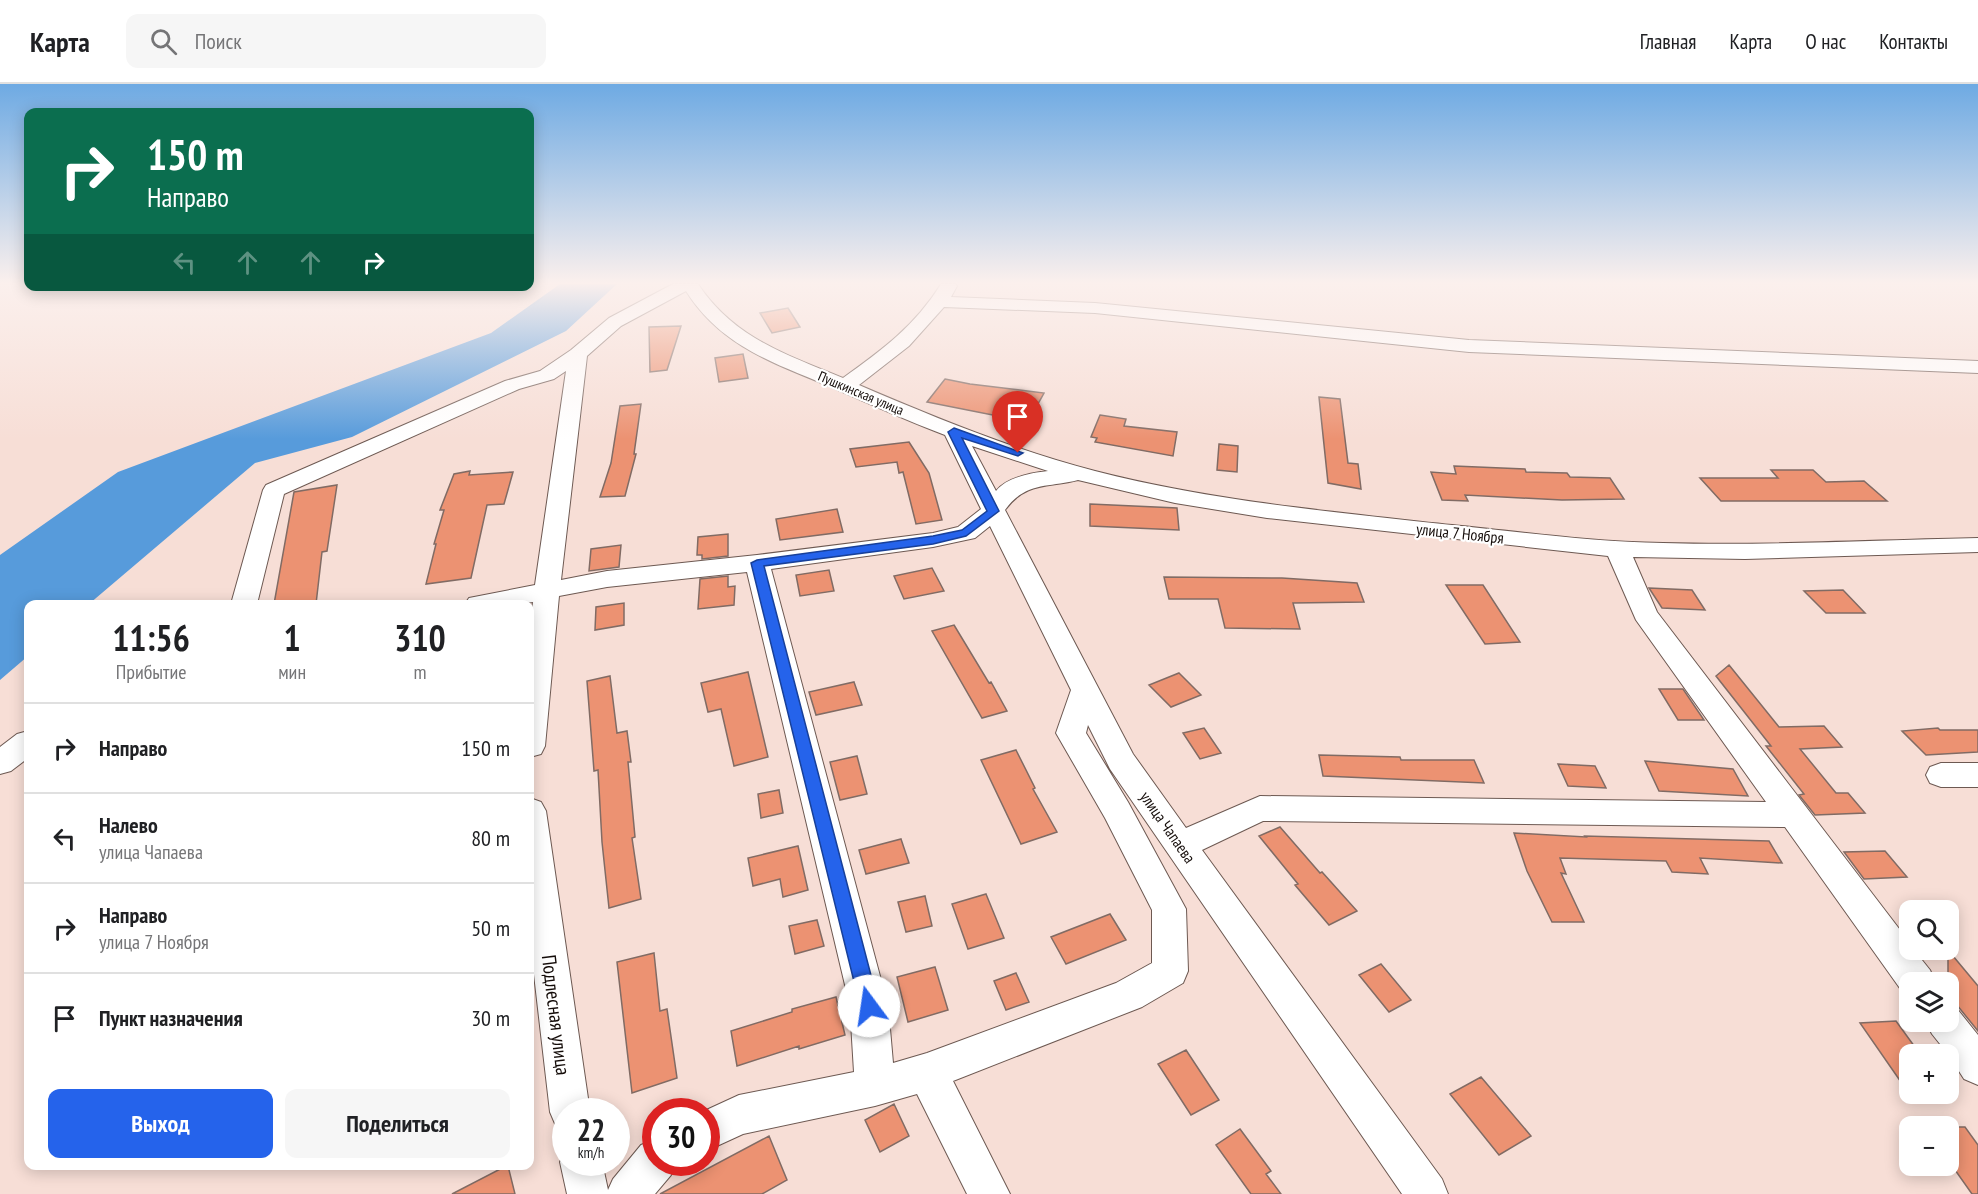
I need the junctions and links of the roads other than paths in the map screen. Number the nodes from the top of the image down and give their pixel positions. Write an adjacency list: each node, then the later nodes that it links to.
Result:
1 (599, 336): 5 (street)
2 (735, 336): 7 (street, Пушкинская улица)
3 (907, 336): 7 (street)
4 (1369, 336): 6 (street)
5 (578, 354): 14 (street); 15 (street)
6 (1978, 367)
7 (844, 386): 8 (street, Пушкинская улица)
8 (954, 432): 9 (street, улица 7 Ноября); 10 (street, улица Чапаева)
9 (1082, 474): 10 (street); 12 (street, улица 7 Ноября)
10 (993, 511): 13 (street); 17 (street, улица Чапаева)
11 (1978, 544): 12 (street, улица 7 Ноября)
12 (1617, 549): 23 (street)
13 (757, 563): 14 (street); 30 (street)
14 (547, 590): 16 (street); 18 (street)
15 (245, 600)
16 (498, 600)
17 (1085, 689): 25 (street, улица Чапаева); 29 (street)
18 (534, 709)
19 (24, 745): 20 (street)
20 (0, 763)
21 (1941, 775): 22 (street)
22 (1978, 775)
23 (1794, 815): 25 (street); 26 (street)
24 (534, 841): 31 (street, Подлесная улица)
25 (1180, 845): 38 (street, улица Чапаева)
26 (1910, 972)
27 (1952, 1032): 28 (street)
28 (1978, 1066)
29 (927, 1072): 30 (street); 37 (street)
30 (876, 1087): 32 (street)
31 (568, 1098)
32 (720, 1124)
33 (584, 1176): 35 (street)
34 (643, 1176): 36 (street)
35 (588, 1194)
36 (628, 1194)
37 (989, 1194)
38 (1427, 1194)

